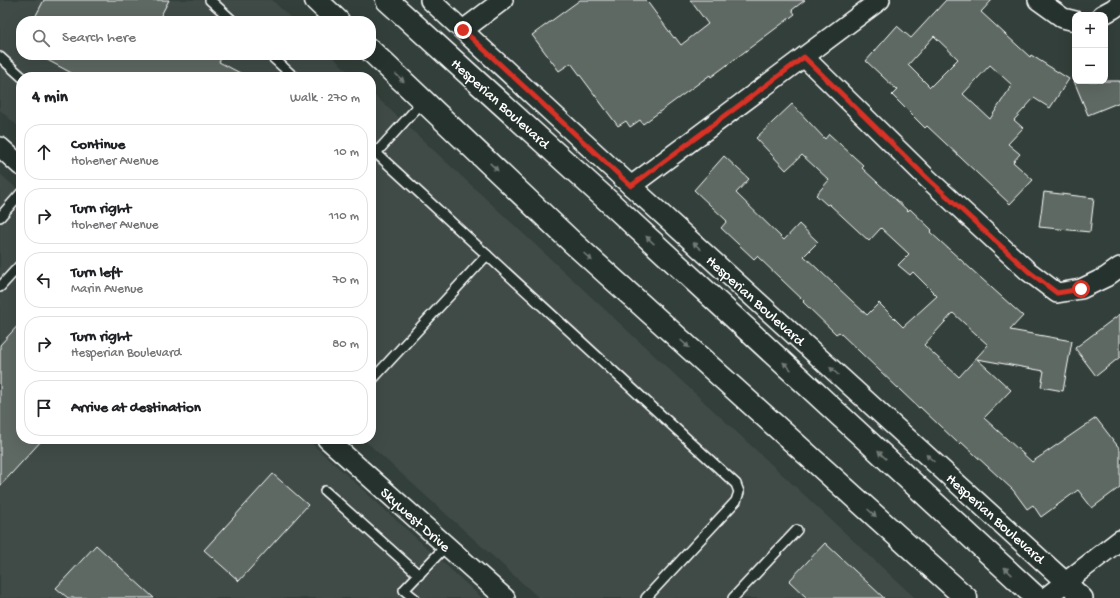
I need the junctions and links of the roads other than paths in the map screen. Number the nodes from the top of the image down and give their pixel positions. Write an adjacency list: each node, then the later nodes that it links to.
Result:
1 (210, 0): 10 (lane)
2 (316, 0): 11 (main road)
3 (387, 0): 45 (main road, Hesperian Boulevard, one-way to 3)
4 (430, 0): 13 (street, Hesperian Boulevard)
5 (503, 0): 13 (street)
6 (880, 0): 16 (street)
7 (1038, 0): 12 (street)
8 (1120, 4): 9 (street)
9 (1108, 12)
10 (228, 16)
11 (333, 16)
12 (1072, 20)
13 (463, 30): 25 (street, Hesperian Boulevard)
14 (376, 56): 20 (main road, one-way to 20)
15 (0, 57): 18 (lane)
16 (804, 57): 25 (street); 29 (street)
17 (275, 60): 19 (lane)
18 (16, 72)
19 (289, 72)
20 (424, 100): 22 (lane); 44 (main road, one-way to 44)
21 (0, 147): 24 (street)
22 (376, 148)
23 (376, 154): 28 (lane)
24 (16, 161)
25 (631, 186): 39 (street, Hesperian Boulevard, one-way to 25)
26 (16, 199): 27 (lane)
27 (0, 217)
28 (487, 255): 32 (lane); 42 (lane)
29 (1120, 267)
30 (16, 269): 31 (lane)
31 (0, 287)
32 (376, 376)
33 (333, 444): 37 (street, Skywest Drive)
34 (325, 491): 38 (lane)
35 (797, 530): 43 (lane)
36 (1120, 540): 39 (street)
37 (446, 546): 38 (lane); 41 (street, Skywest Drive)
38 (418, 575): 40 (lane)
39 (1066, 582): 46 (street); 47 (street, Hesperian Boulevard)
40 (414, 598)
41 (505, 598)
42 (646, 598)
43 (733, 598)
44 (966, 598)
45 (1037, 598)
46 (1045, 598)
47 (1083, 598)

